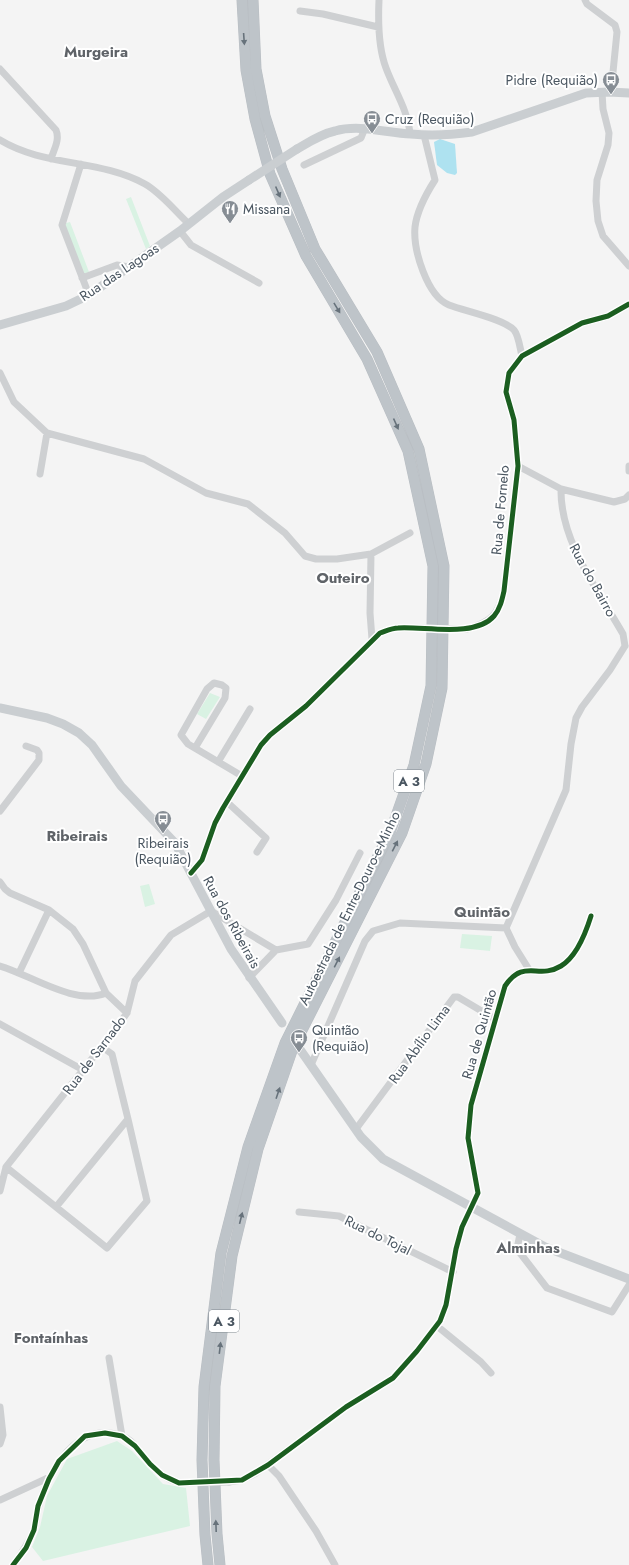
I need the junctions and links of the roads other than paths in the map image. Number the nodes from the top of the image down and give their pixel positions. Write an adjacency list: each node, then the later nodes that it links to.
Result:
1 (242, 0): 90 (highway, Autoestrada de Entre-Douro-e-Minho / A 3, one-way to 90)
2 (253, 0): 91 (highway, Autoestrada de Entre-Douro-e-Minho / A 3, one-way to 2)
3 (379, 0): 6 (street)
4 (585, 0): 8 (street)
5 (300, 11): 6 (street)
6 (378, 27): 11 (street)
7 (0, 69): 14 (street)
8 (607, 92): 9 (main road, Rua das Lagoas); 12 (main road, Rua das Lagoas); 19 (street)
9 (629, 93)
10 (365, 128): 11 (main road, Rua das Lagoas); 16 (street); 17 (main road, Rua das Lagoas, bridge)
11 (410, 134): 12 (main road, Rua das Lagoas)
12 (424, 135): 26 (street)
13 (0, 140): 14 (street)
14 (50, 159): 15 (street)
15 (81, 164): 17 (street); 21 (street)
16 (304, 165)
17 (188, 223): 18 (main road, Rua das Lagoas)
18 (180, 231): 20 (main road, Rua das Lagoas); 22 (street)
19 (629, 266)
20 (129, 267): 21 (street); 23 (main road, Rua das Lagoas)
21 (82, 278): 23 (street)
22 (259, 283)
23 (89, 295): 25 (main road, Rua das Lagoas)
24 (629, 304): 26 (street)
25 (0, 325)
26 (522, 356): 29 (street, Rua de Fornelo)
27 (0, 373): 28 (street)
28 (47, 433): 32 (street); 36 (street)
29 (518, 466): 33 (street); 37 (street, Rua de Fornelo, bridge)
30 (629, 466): 31 (street)
31 (629, 472)
32 (40, 474)
33 (560, 489): 34 (street); 38 (street, Rua do Bairro)
34 (629, 495)
35 (410, 533): 36 (street)
36 (371, 554): 37 (street)
37 (372, 639): 44 (street)
38 (627, 646): 54 (street)
39 (0, 708): 49 (main road, Rua dos Ribeirais)
40 (250, 708): 43 (street)
41 (26, 746): 46 (street)
42 (195, 748): 42 (street); 43 (street)
43 (218, 762): 44 (street)
44 (242, 776): 45 (street)
45 (227, 802): 47 (street); 49 (street)
46 (0, 812)
47 (257, 852)
48 (360, 853): 55 (street)
49 (191, 873): 52 (main road, Rua dos Ribeirais)
50 (0, 882): 51 (street)
51 (49, 910): 58 (street); 60 (street)
52 (211, 911): 55 (street); 59 (main road, Rua dos Ribeirais); 61 (street, Rua de Sarnado)
53 (591, 916): 57 (street, Rua de Quintão)
54 (506, 928): 57 (street); 67 (street)
55 (276, 950): 59 (street)
56 (0, 966): 58 (street)
57 (530, 971): 62 (street, Rua de Quintão)
58 (19, 972): 60 (street)
59 (249, 978): 63 (main road, Rua dos Ribeirais)
60 (106, 993): 61 (street)
61 (126, 1013): 65 (street, Rua de Sarnado)
62 (495, 1019): 70 (street, Rua Abílio Lima); 74 (street, Rua de Quintão)
63 (282, 1023)
64 (0, 1024): 68 (street)
65 (102, 1047): 68 (street, Rua de Sarnado); 69 (street)
66 (299, 1048): 67 (main road)
67 (311, 1065): 70 (main road)
68 (83, 1070): 71 (street, Rua de Sarnado)
69 (128, 1119): 73 (street); 73 (street)
70 (356, 1129): 74 (main road)
71 (6, 1167): 72 (street, Rua de Sarnado); 73 (street)
72 (0, 1191)
73 (56, 1207)
74 (471, 1207): 76 (main road); 77 (street, Rua de Quintão)
75 (299, 1212): 77 (street, Rua do Tojal)
76 (520, 1234): 78 (main road); 79 (street)
77 (453, 1272): 80 (street, Rua de Quintão)
78 (629, 1280)
79 (629, 1285)
80 (437, 1326): 82 (street); 86 (street, Rua de Quintão)
81 (109, 1358): 84 (street)
82 (491, 1373)
83 (0, 1407): 85 (street)
84 (122, 1436): 86 (street, Rua de Quintão, bridge); 87 (street)
85 (0, 1444)
86 (268, 1465): 92 (street)
87 (50, 1477): 88 (street); 89 (street)
88 (0, 1500)
89 (13, 1565)
90 (208, 1565)
91 (220, 1565)
92 (335, 1565)

